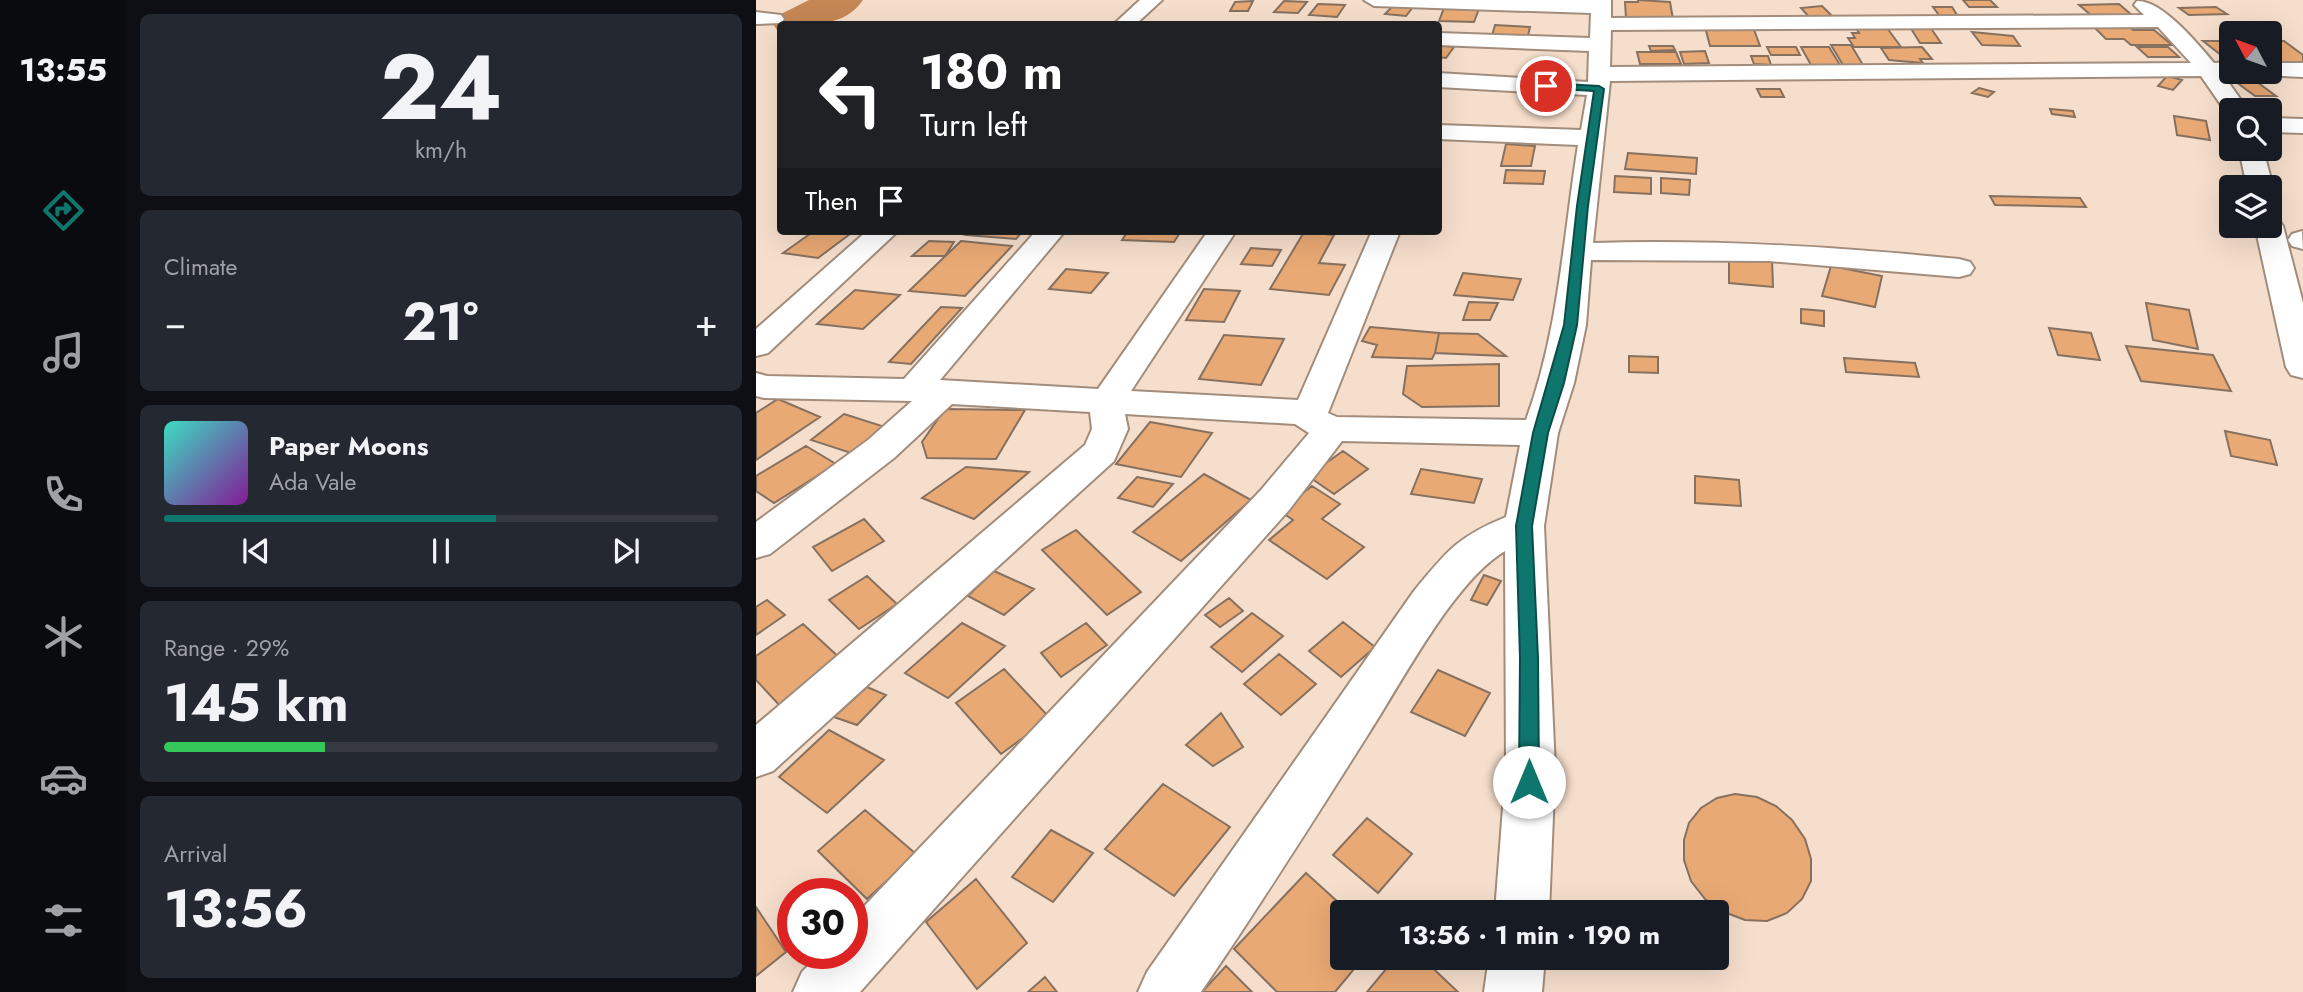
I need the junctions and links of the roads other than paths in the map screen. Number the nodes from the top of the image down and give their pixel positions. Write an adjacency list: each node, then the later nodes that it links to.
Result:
1 (1152, 0): 4 (street)
2 (1374, 0): 7 (street)
3 (2137, 0): 5 (street)
4 (1128, 21)
5 (2165, 21): 7 (street); 8 (street)
6 (1442, 40): 7 (street)
7 (1600, 40): 9 (street); 12 (street); 16 (street)
8 (2219, 68)
9 (2219, 69)
10 (2282, 70): 11 (street)
11 (2303, 70)
12 (1442, 79)
13 (2282, 125): 14 (street)
14 (2303, 126)
15 (1442, 132): 16 (street)
16 (1592, 138): 22 (street)
17 (880, 235): 24 (street)
18 (1048, 235): 27 (street)
19 (1219, 235): 28 (street)
20 (1384, 235): 29 (street)
21 (2272, 238): 25 (street)
22 (1579, 252): 23 (street); 30 (street)
23 (1959, 268)
24 (756, 346)
25 (2303, 367)
26 (759, 388): 27 (street)
27 (928, 391): 28 (street); 32 (street)
28 (1107, 403): 29 (street); 33 (street)
29 (1321, 421): 30 (street); 36 (street)
30 (1540, 433): 31 (street)
31 (1524, 526): 34 (street); 37 (street)
32 (756, 542)
33 (756, 755)
34 (1524, 900)
35 (1516, 970): 38 (street)
36 (822, 992)
37 (1167, 992)
38 (1513, 992)

